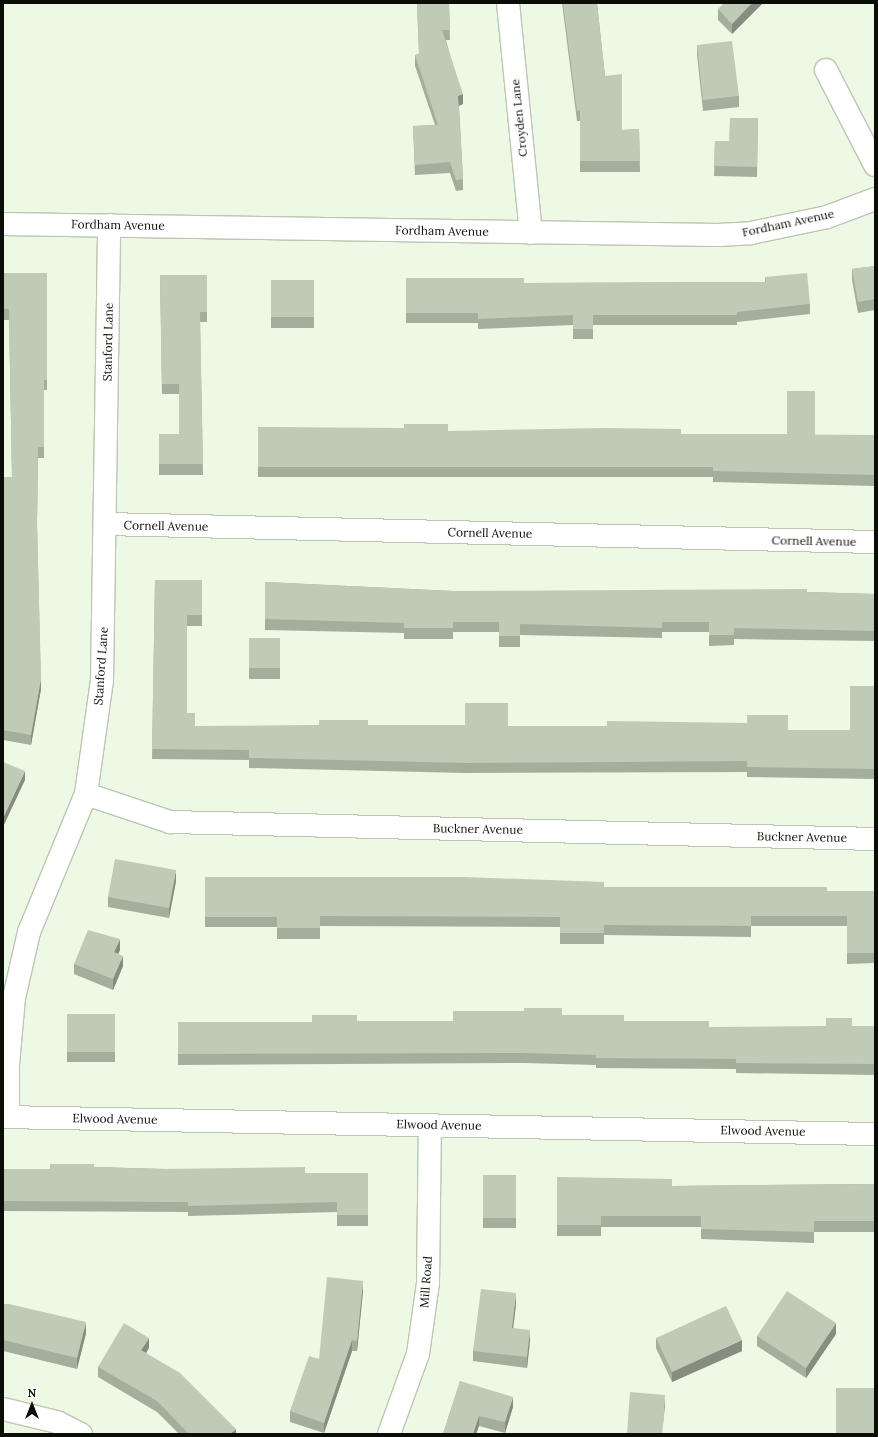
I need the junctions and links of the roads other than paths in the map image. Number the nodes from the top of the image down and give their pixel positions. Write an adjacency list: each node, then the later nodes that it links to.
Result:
1 (508, 3): 7 (street, Croyden Lane)
2 (826, 70): 3 (street)
3 (875, 165)
4 (875, 198): 7 (street, Fordham Avenue)
5 (3, 224): 6 (street, Fordham Avenue)
6 (109, 225): 7 (street, Fordham Avenue); 8 (street, Stanford Lane)
7 (531, 233)
8 (105, 524): 9 (street, Cornell Avenue); 10 (street, Stanford Lane)
9 (875, 542)
10 (86, 794): 11 (street, Buckner Avenue); 12 (street, Stanford Lane)
11 (875, 839)
12 (6, 1117): 13 (street, Elwood Avenue)
13 (430, 1125): 14 (street, Elwood Avenue); 17 (street, Mill Road)
14 (875, 1134)
15 (3, 1409): 16 (street)
16 (81, 1434)
17 (389, 1434)

